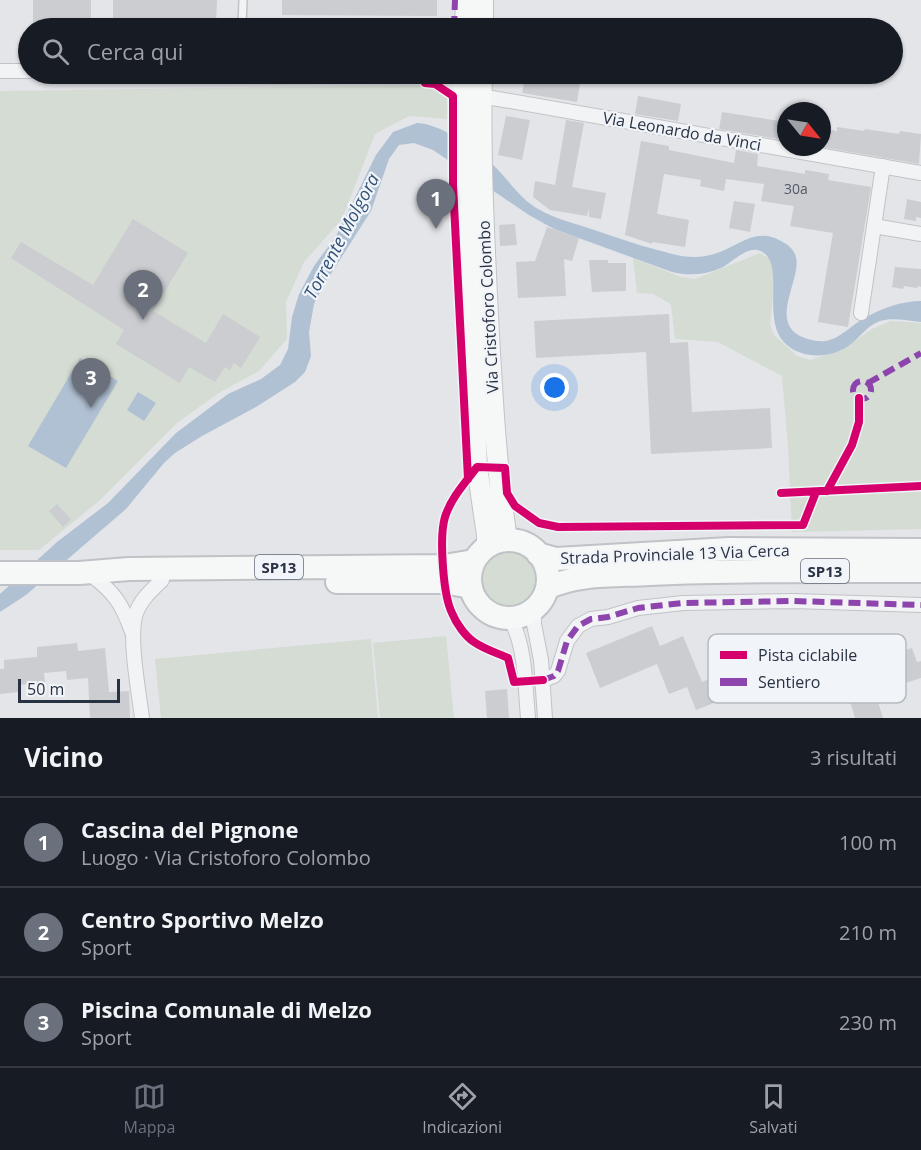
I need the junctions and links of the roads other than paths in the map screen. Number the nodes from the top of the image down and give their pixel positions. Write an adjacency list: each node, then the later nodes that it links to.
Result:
1 (243, 0): 4 (lane)
2 (466, 0): 5 (street)
3 (483, 0): 6 (street)
4 (242, 18)
5 (465, 18)
6 (483, 18)
7 (0, 71): 8 (street)
8 (18, 71)
9 (451, 84): 12 (street)
10 (467, 84): 12 (street, Via Cristoforo Colombo)
11 (478, 84): 12 (street, Via Cristoforo Colombo)
12 (472, 97): 13 (street, Via Leonardo da Vinci); 18 (street, Via Cristoforo Colombo)
13 (883, 166): 14 (street, Via Leonardo da Vinci); 15 (street)
14 (921, 173)
15 (874, 226): 16 (street); 17 (street)
16 (921, 234)
17 (861, 313)
18 (489, 549): 20 (main road, Strada Provinciale 13 Via Cerca / SP13); 24 (main road, SP13); 26 (main road)
19 (921, 550): 21 (main road, Strada Provinciale 13 Via Cerca / SP13)
20 (538, 554): 21 (main road, Strada Provinciale 13 Via Cerca / SP13); 27 (main road, Strada Provinciale 13 Via Cerca)
21 (729, 560): 22 (main road, Strada Provinciale 13 Via Cerca / SP13); 27 (main road, Strada Provinciale 13 Via Cerca / SP13)
22 (921, 571)
23 (0, 573): 24 (main road, SP13)
24 (85, 574): 25 (main road, SP13); 31 (street)
25 (162, 580): 26 (main road, SP13); 31 (street)
26 (471, 587): 30 (main road)
27 (547, 588): 29 (main road, Strada Provinciale 13 Via Cerca)
28 (921, 605): 33 (street)
29 (534, 608): 30 (main road); 33 (street)
30 (510, 618): 32 (street)
31 (133, 634): 34 (street)
32 (522, 658): 33 (street); 35 (street)
33 (542, 673): 36 (street)
34 (142, 718)
35 (528, 718)
36 (545, 718)

